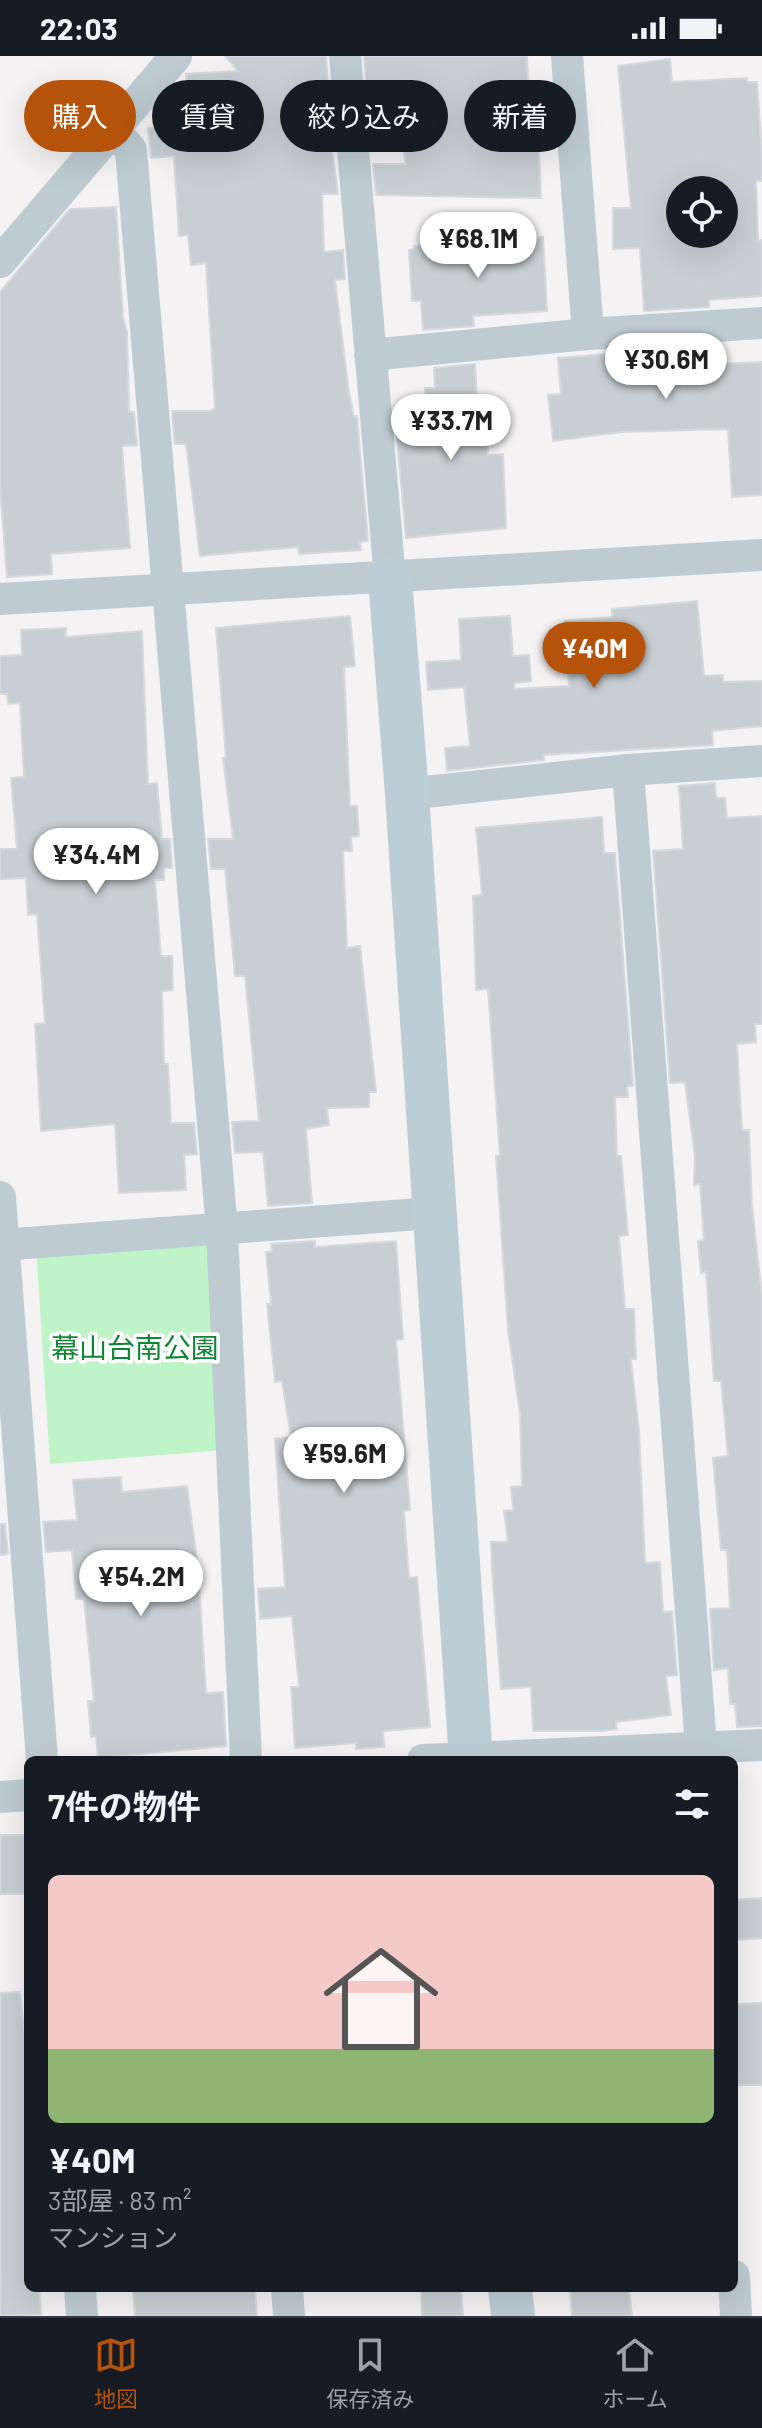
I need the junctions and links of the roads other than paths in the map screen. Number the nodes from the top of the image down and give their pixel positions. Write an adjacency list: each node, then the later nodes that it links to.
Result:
1 (176, 56): 4 (street)
2 (345, 56): 10 (street)
3 (567, 56): 9 (street)
4 (136, 100)
5 (91, 152): 7 (street)
6 (131, 152): 13 (street)
7 (0, 262)
8 (762, 323): 9 (street)
9 (588, 334): 10 (street)
10 (370, 355): 12 (street)
11 (762, 555): 12 (street)
12 (390, 579): 13 (street); 17 (street)
13 (168, 586): 14 (street); 20 (street)
14 (0, 599)
15 (762, 761): 16 (street)
16 (628, 770): 17 (street); 23 (street)
17 (407, 794): 19 (street)
18 (0, 1197): 21 (street)
19 (433, 1213): 20 (street); 26 (street)
20 (222, 1230): 21 (street); 25 (street)
21 (2, 1245): 24 (street)
22 (762, 1745): 23 (street)
23 (702, 1754): 27 (street)
24 (42, 1756)
25 (246, 1756)
26 (470, 1756)
27 (586, 1756)
28 (24, 1795): 29 (street)
29 (0, 1797)
30 (80, 2292): 34 (street)
31 (287, 2292): 35 (street)
32 (510, 2292): 36 (street)
33 (735, 2292): 37 (street)
34 (82, 2316)
35 (289, 2316)
36 (513, 2316)
37 (736, 2316)

